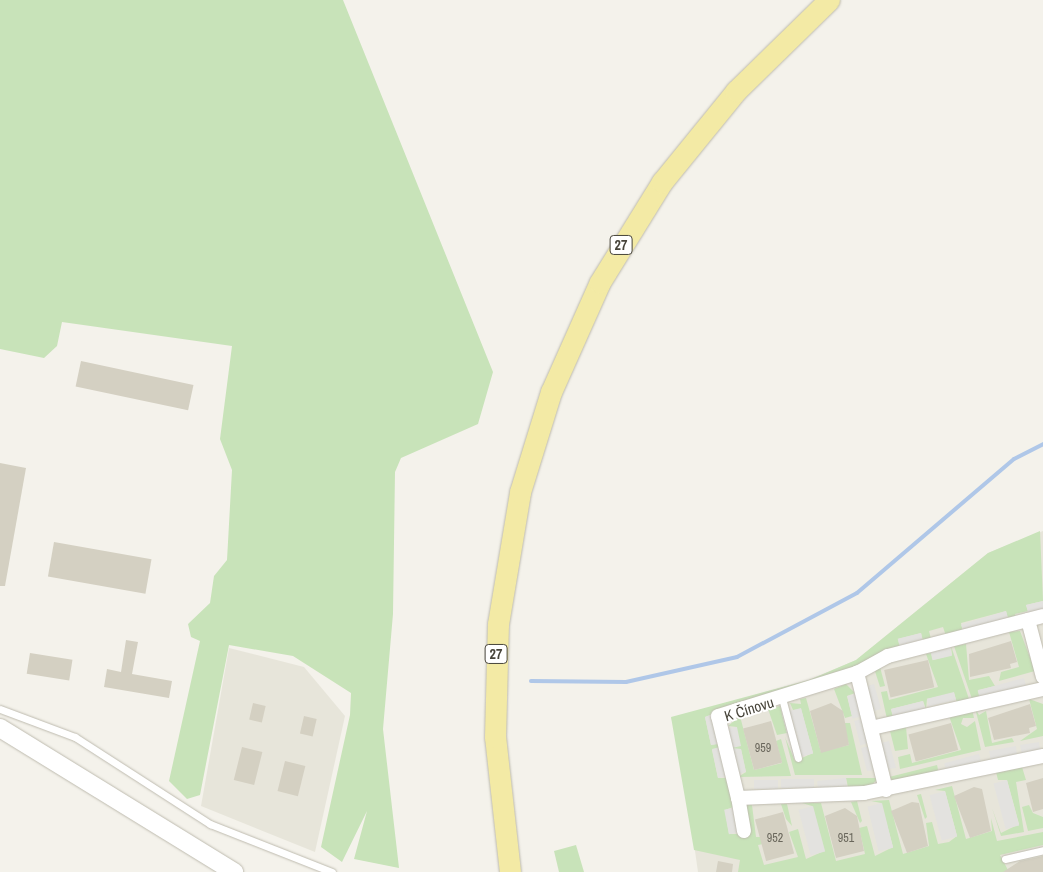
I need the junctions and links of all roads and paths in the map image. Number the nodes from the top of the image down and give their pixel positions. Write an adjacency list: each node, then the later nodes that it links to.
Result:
1 (829, 0): 20 (main road, 27)
2 (1043, 616): 3 (street, K Čínovu)
3 (1028, 620): 4 (street, K Čínovu); 5 (street)
4 (857, 674): 7 (street, K Čínovu); 10 (street)
5 (1043, 677)
6 (1043, 689): 10 (street)
7 (782, 698): 12 (lane); 14 (street, K Čínovu)
8 (0, 709): 19 (lane)
9 (0, 728): 18 (street)
10 (871, 728): 13 (street)
11 (1043, 756): 13 (street)
12 (798, 758)
13 (886, 790): 14 (street)
14 (738, 798): 15 (street, K Čínovu)
15 (744, 831)
16 (1043, 850): 17 (lane)
17 (1005, 859)
18 (234, 872)
19 (332, 872)
20 (510, 872)

